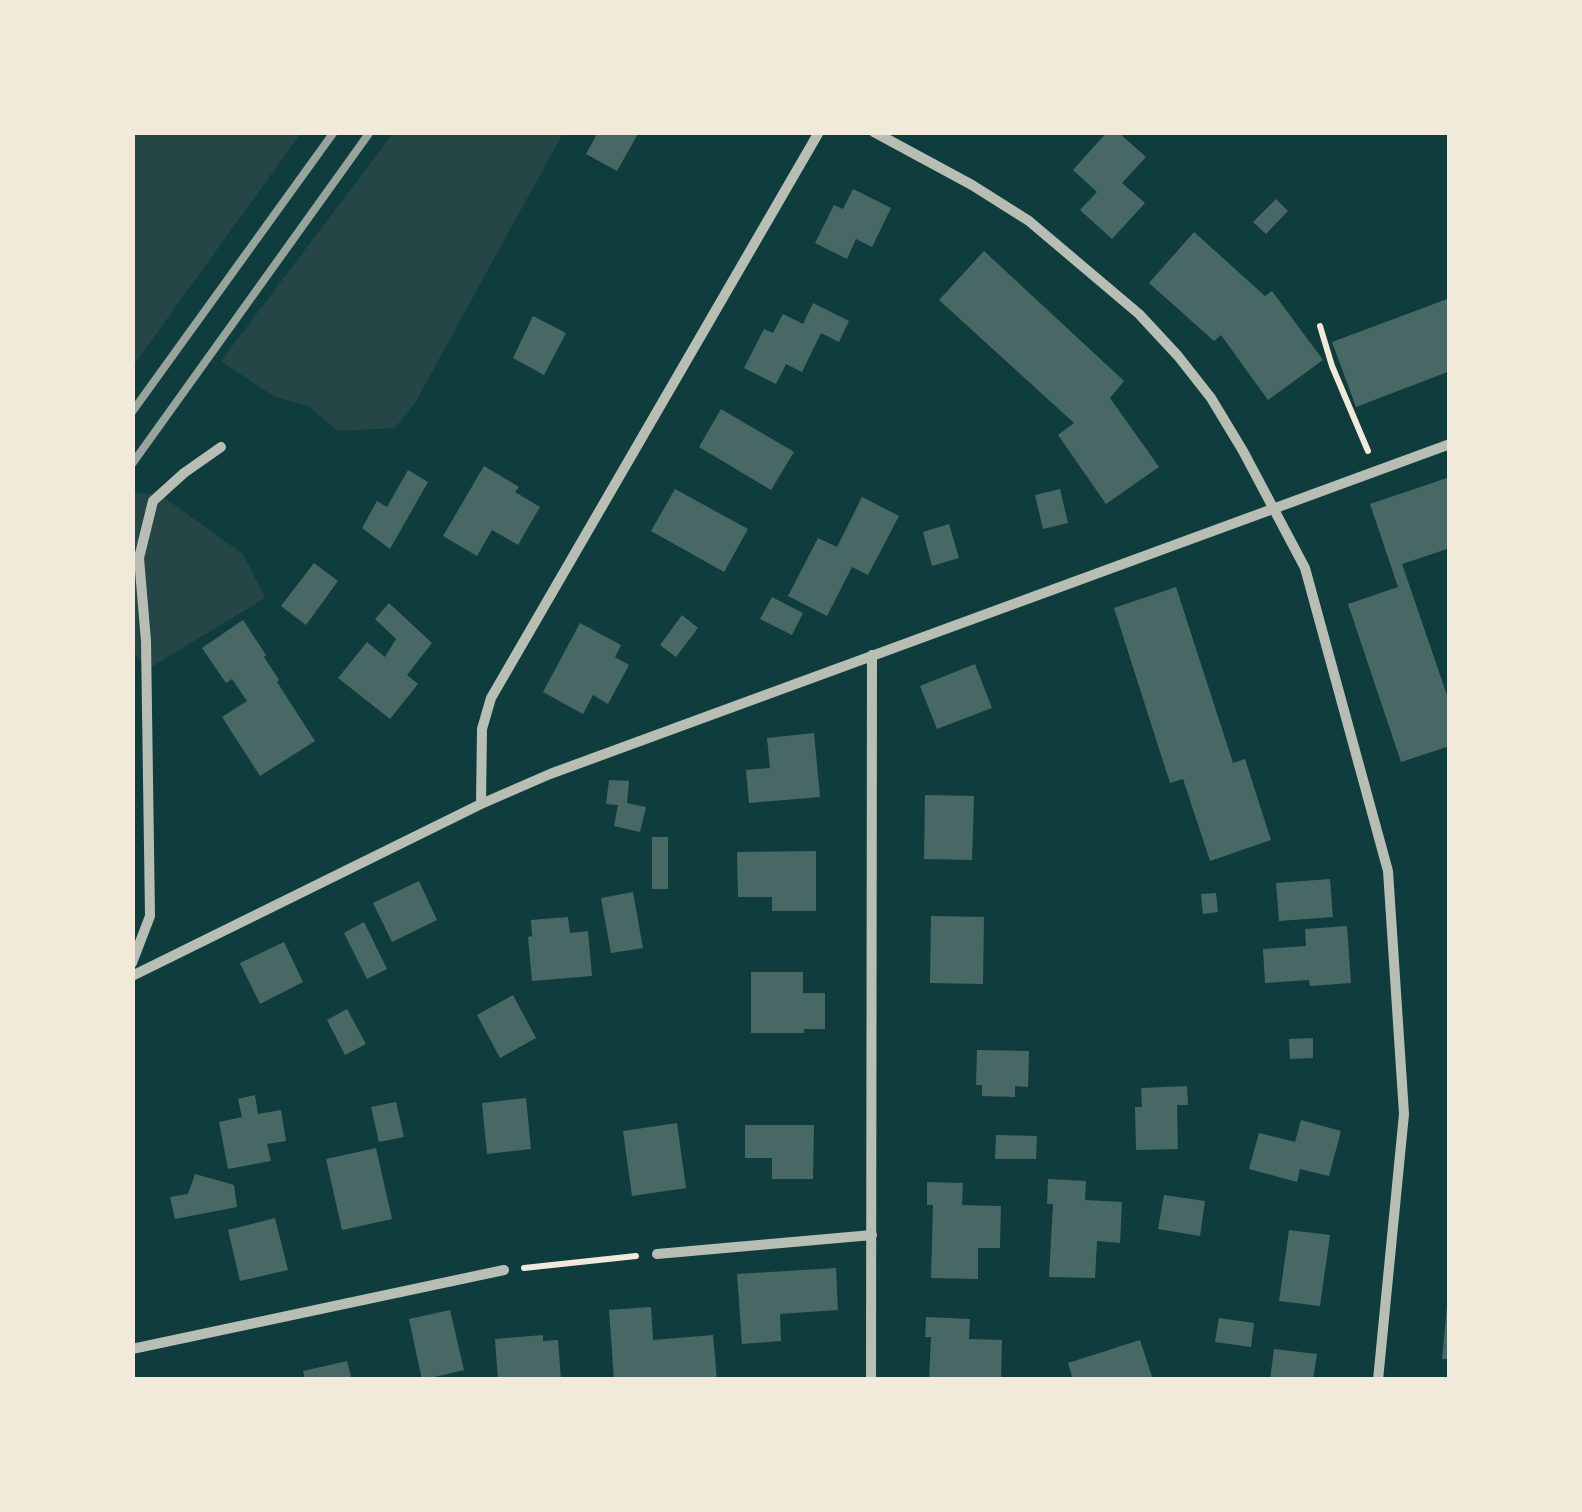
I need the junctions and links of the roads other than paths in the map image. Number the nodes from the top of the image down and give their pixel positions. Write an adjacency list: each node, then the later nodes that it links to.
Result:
1 (819, 132): 7 (street)
2 (874, 132): 5 (street)
3 (1450, 444): 5 (street)
4 (221, 447): 8 (street)
5 (1272, 508): 6 (street); 15 (street)
6 (872, 655): 7 (street); 10 (street)
7 (481, 804): 9 (street)
8 (132, 963)
9 (132, 976)
10 (872, 1236): 11 (street); 14 (street)
11 (658, 1254)
12 (504, 1270): 13 (street)
13 (132, 1350)
14 (871, 1380)
15 (1378, 1380)

